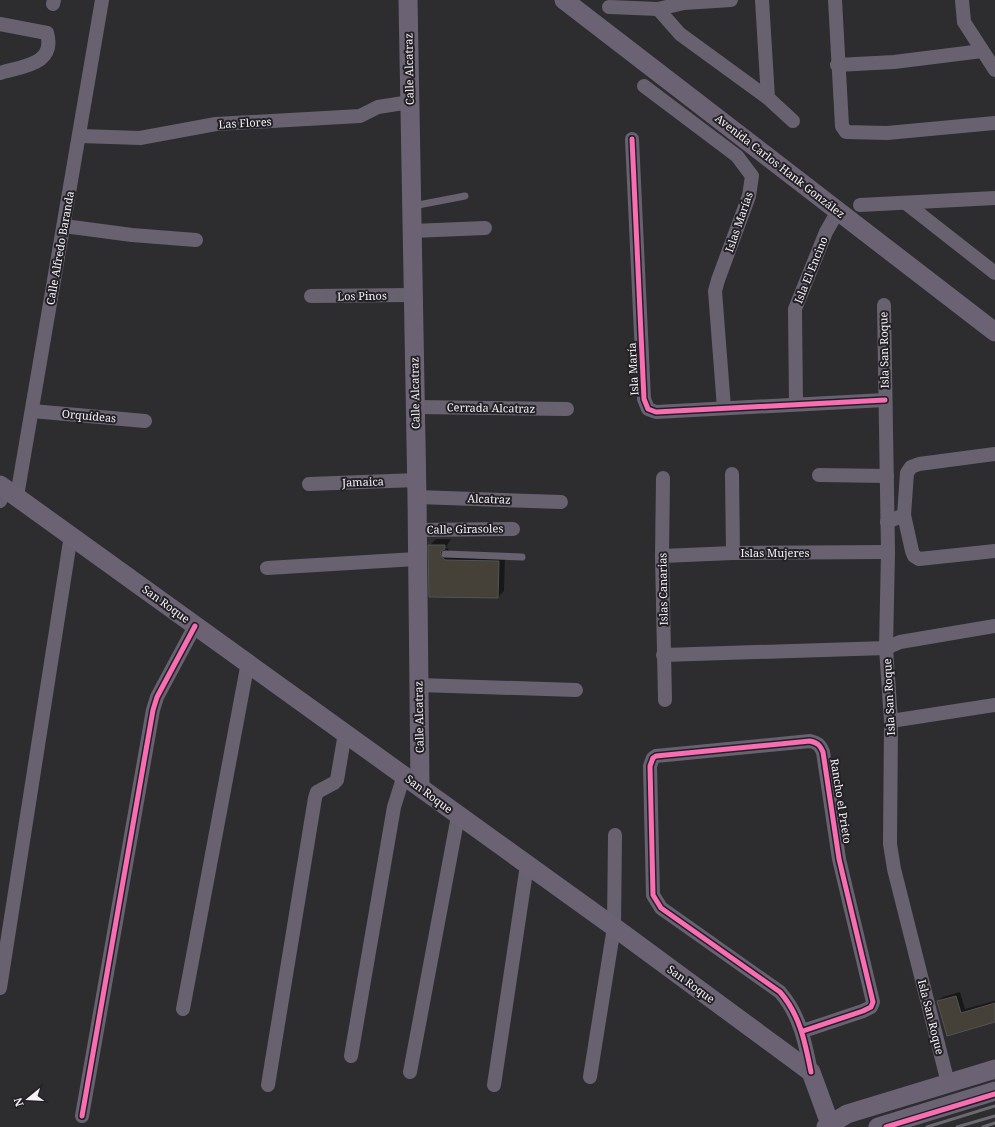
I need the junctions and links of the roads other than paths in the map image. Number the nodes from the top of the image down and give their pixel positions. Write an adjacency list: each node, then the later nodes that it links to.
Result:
1 (102, 0): 20 (street, Calle Alfredo Baranda)
2 (408, 0): 17 (main road, Calle Alcatraz)
3 (564, 0): 27 (main road, Avenida Carlos Hank González)
4 (731, 0): 9 (street)
5 (762, 0): 16 (street)
6 (835, 0): 12 (street)
7 (965, 0): 11 (street)
8 (609, 7): 9 (street)
9 (658, 9): 16 (street)
10 (0, 24): 14 (street)
11 (982, 52): 12 (street); 13 (street)
12 (838, 65): 19 (street)
13 (995, 70)
14 (0, 73)
15 (644, 86): 40 (street, Islas Marías)
16 (768, 98): 18 (street)
17 (410, 102): 20 (street, Las Flores); 25 (main road, Calle Alcatraz)
18 (793, 121)
19 (995, 123)
20 (80, 136): 28 (street, Calle Alfredo Baranda)
21 (632, 138): 40 (street, Isla María)
22 (465, 196): 25 (lane)
23 (995, 198): 24 (street)
24 (908, 204): 26 (street); 32 (street)
25 (411, 206): 30 (main road, Calle Alcatraz)
26 (860, 206)
27 (838, 211): 36 (main road, Avenida Carlos Hank González); 38 (street, Isla El Encino)
28 (64, 226): 31 (street); 42 (street, Calle Alfredo Baranda)
29 (485, 228): 30 (street)
30 (412, 231): 33 (main road, Calle Alcatraz)
31 (196, 240)
32 (994, 271)
33 (412, 295): 34 (street, Los Pinos); 39 (main road, Calle Alcatraz)
34 (311, 296)
35 (884, 305): 37 (street, Isla San Roque)
36 (995, 332)
37 (885, 400): 38 (street, Isla María); 47 (street, Isla San Roque)
38 (796, 404): 40 (street, Isla María)
39 (415, 408): 41 (street, Cerrada Alcatraz); 50 (main road, Calle Alcatraz)
40 (724, 408)
41 (567, 409)
42 (32, 411): 43 (street, Orquídeas); 51 (street, Calle Alfredo Baranda)
43 (145, 421)
44 (995, 454): 53 (street)
45 (732, 474): 60 (street)
46 (819, 475): 47 (street)
47 (887, 476): 54 (street, Isla San Roque)
48 (663, 478): 63 (street, Islas Canarias)
49 (309, 484): 50 (street, Jamaica)
50 (417, 488): 52 (street, Alcatraz); 56 (main road, Calle Alcatraz)
51 (6, 493): 57 (main road, San Roque)
52 (562, 502)
53 (904, 515): 54 (street); 58 (street)
54 (888, 522): 59 (street, Isla San Roque)
55 (513, 529): 56 (street, Calle Girasoles)
56 (417, 530): 62 (main road, Calle Alcatraz)
57 (71, 535): 66 (main road, San Roque); 83 (street)
58 (995, 551)
59 (888, 552): 60 (street, Islas Mujeres); 68 (street, Isla San Roque)
60 (733, 553): 63 (street, Islas Mujeres)
61 (445, 554): 64 (lane)
62 (422, 555): 65 (street); 71 (main road, Calle Alcatraz)
63 (662, 556): 69 (street, Islas Canarias)
64 (522, 557)
65 (267, 568)
66 (195, 626): 70 (main road, San Roque); 95 (street)
67 (995, 626): 68 (street)
68 (886, 648): 69 (street); 75 (street, Isla San Roque)
69 (663, 655): 73 (street, Islas Canarias)
70 (248, 662): 76 (main road, San Roque); 84 (street)
71 (419, 686): 72 (street); 78 (main road, Calle Alcatraz)
72 (576, 690)
73 (665, 700)
74 (995, 705): 75 (street)
75 (891, 721): 91 (street, Isla San Roque)
76 (345, 733): 77 (main road, San Roque); 92 (street)
77 (404, 775): 78 (main road, San Roque); 86 (street)
78 (420, 786): 79 (main road, San Roque)
79 (458, 816): 81 (main road, San Roque); 88 (street)
80 (615, 835): 82 (street)
81 (528, 865): 82 (main road, San Roque); 93 (street)
82 (614, 927): 89 (main road, San Roque); 90 (street)
83 (0, 988)
84 (183, 1009)
85 (803, 1031): 85 (street, Rancho el Prieto); 89 (street)
86 (351, 1056)
87 (995, 1069): 91 (main road)
88 (410, 1072)
89 (811, 1072): 96 (main road)
90 (590, 1077)
91 (948, 1083): 96 (main road)
92 (268, 1085)
93 (494, 1085)
94 (995, 1091): 97 (main road)
95 (82, 1116)
96 (829, 1126)
97 (878, 1127)

